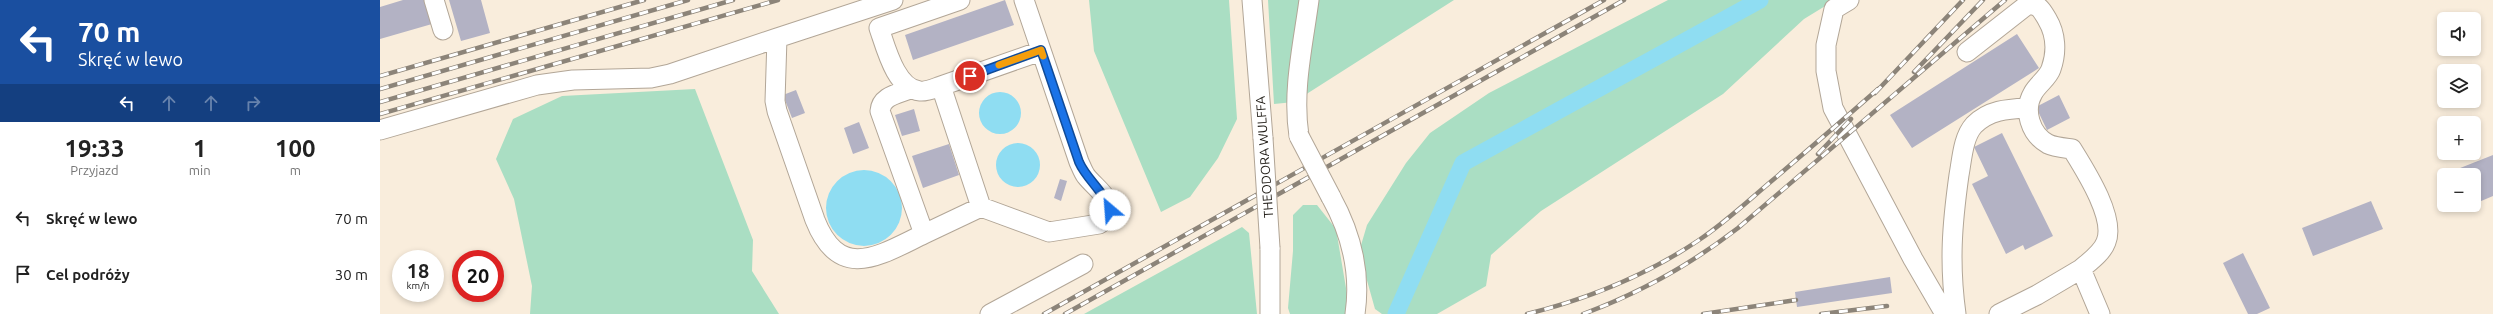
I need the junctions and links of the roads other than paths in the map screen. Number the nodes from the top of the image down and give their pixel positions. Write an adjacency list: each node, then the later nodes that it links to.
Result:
1 (434, 0): 10 (street)
2 (893, 0): 11 (street)
3 (912, 0): 9 (street)
4 (960, 0): 9 (street)
5 (1024, 0): 12 (street)
6 (1252, 0): 23 (street, THEODORA WULFFA, bridge)
7 (1309, 0): 24 (street, bridge)
8 (1849, 0): 25 (street)
9 (928, 11): 15 (street)
10 (443, 30)
11 (777, 38): 17 (street); 19 (street)
12 (1041, 50): 14 (street); 18 (street)
13 (1967, 52): 16 (street)
14 (941, 86): 15 (street); 18 (street)
15 (910, 89): 19 (street)
16 (2027, 108): 21 (street); 26 (street)
17 (380, 130)
18 (981, 206): 19 (street)
19 (924, 234)
20 (1084, 264): 22 (street)
21 (2081, 269): 27 (street); 28 (street)
22 (990, 314)
23 (1270, 314)
24 (1355, 314)
25 (1945, 314)
26 (1956, 314)
27 (1999, 314)
28 (2100, 314)

